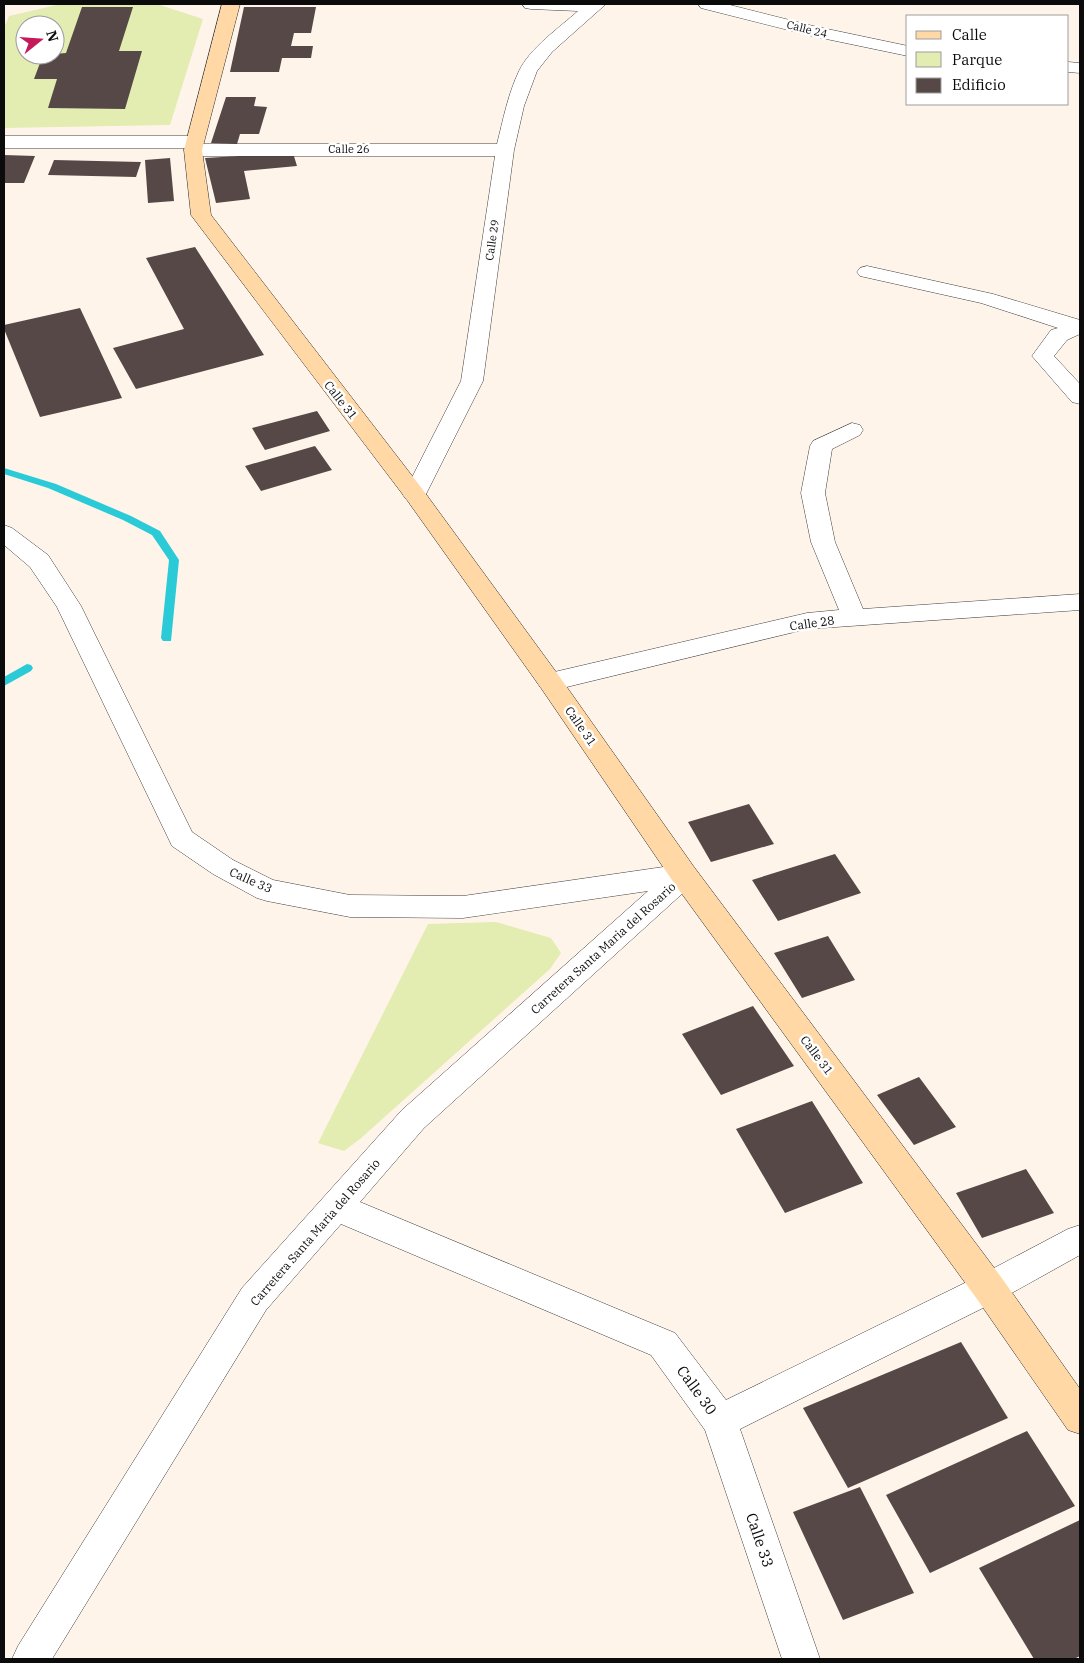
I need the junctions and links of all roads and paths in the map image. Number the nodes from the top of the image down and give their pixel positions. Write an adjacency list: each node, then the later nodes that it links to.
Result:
1 (231, 4): 7 (street, Calle 31)
2 (531, 4): 4 (street)
3 (707, 4): 5 (street, Calle 24)
4 (594, 6): 8 (street, Calle 29)
5 (906, 51)
6 (4, 142): 7 (street, Calle 26)
7 (194, 146): 8 (street, Calle 26); 13 (street, Calle 31)
8 (505, 150): 13 (street, Calle 29)
9 (867, 272): 10 (street)
10 (1079, 327): 11 (street)
11 (1080, 397)
12 (852, 430): 16 (street)
13 (415, 495): 17 (street, Calle 31)
14 (4, 533): 18 (street, Calle 33)
15 (1080, 602): 16 (street, Calle 28)
16 (855, 618): 17 (street, Calle 28)
17 (550, 682): 18 (street, Calle 31)
18 (684, 875): 19 (street, Carretera Santa Maria del Rosario); 21 (street, Calle 31)
19 (336, 1207): 23 (street, Calle 30); 24 (street, Carretera Santa Maria del Rosario)
20 (1080, 1239): 21 (street, Calle 30)
21 (989, 1288): 22 (street, Calle 31); 23 (street, Calle 30)
22 (1080, 1418)
23 (720, 1421): 25 (street, Calle 33)
24 (32, 1659)
25 (801, 1659)

